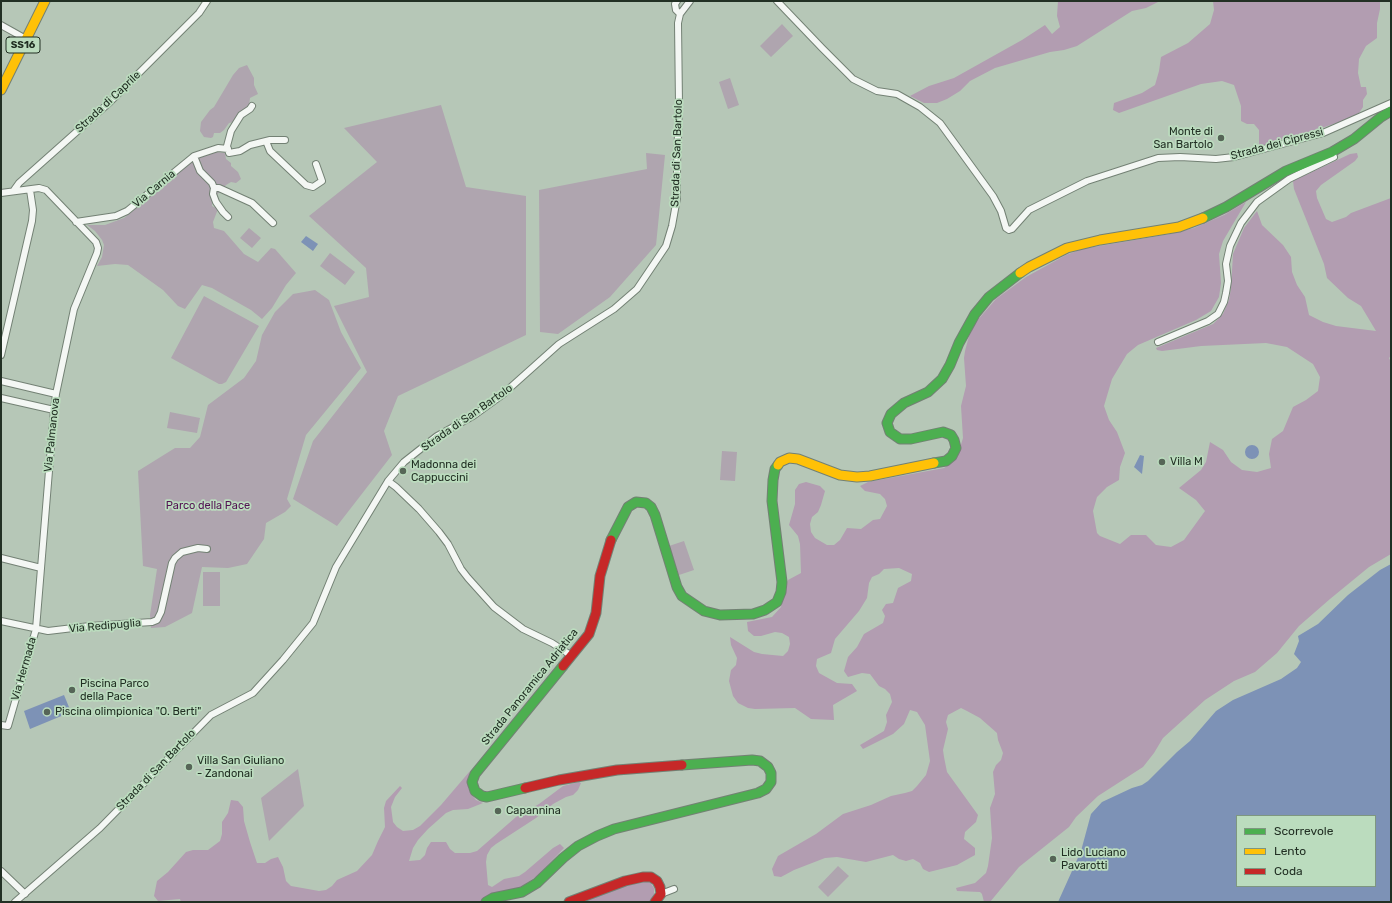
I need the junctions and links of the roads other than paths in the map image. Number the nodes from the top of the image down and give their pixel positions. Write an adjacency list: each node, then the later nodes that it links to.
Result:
1 (45, 1): 8 (street, SS16)
2 (207, 1): 21 (street, Strada di Caprile)
3 (676, 1): 6 (street)
4 (690, 1): 6 (street)
5 (777, 1): 11 (street, Strada dei Cipressi)
6 (680, 14): 33 (street, Strada di San Bartolo)
7 (1, 25): 8 (street)
8 (26, 39): 9 (street, SS16)
9 (4, 75): 10 (street, SS16)
10 (1, 90)
11 (1391, 103)
12 (252, 106): 16 (street)
13 (1391, 112): 17 (street, Strada Panoramica Adriatica)
14 (286, 140): 15 (street)
15 (266, 141): 16 (street, Via Carnia); 19 (street)
16 (228, 149): 18 (street, Via Carnia)
17 (1332, 152): 27 (street); 39 (street, Strada Panoramica Adriatica)
18 (194, 156): 20 (street); 25 (street, Via Carnia)
19 (316, 164)
20 (214, 188): 24 (street); 26 (street)
21 (14, 190): 22 (street); 23 (street)
22 (30, 190): 25 (street); 28 (street)
23 (1, 193)
24 (228, 218)
25 (76, 222): 30 (street, Via Palmanova)
26 (273, 223)
27 (1158, 342)
28 (1, 355)
29 (1, 381): 30 (street)
30 (56, 394): 32 (street, Via Palmanova)
31 (1, 398): 32 (street)
32 (54, 410): 36 (street, Via Palmanova)
33 (388, 481): 39 (street); 43 (street, Strada di San Bartolo)
34 (207, 549): 38 (street, Via Redipuglia)
35 (1, 558): 36 (street)
36 (41, 568): 38 (street, Via Palmanova)
37 (1, 621): 38 (street, Via Redipuglia)
38 (36, 629): 40 (street, Via Hermada)
39 (572, 656): 46 (street, Strada Panoramica Adriatica)
40 (1, 726)
41 (1, 871): 43 (street)
42 (674, 889): 44 (street)
43 (25, 894): 45 (street, Strada di San Bartolo)
44 (661, 894): 47 (street); 48 (street)
45 (15, 902)
46 (486, 902)
47 (569, 902)
48 (655, 902)

